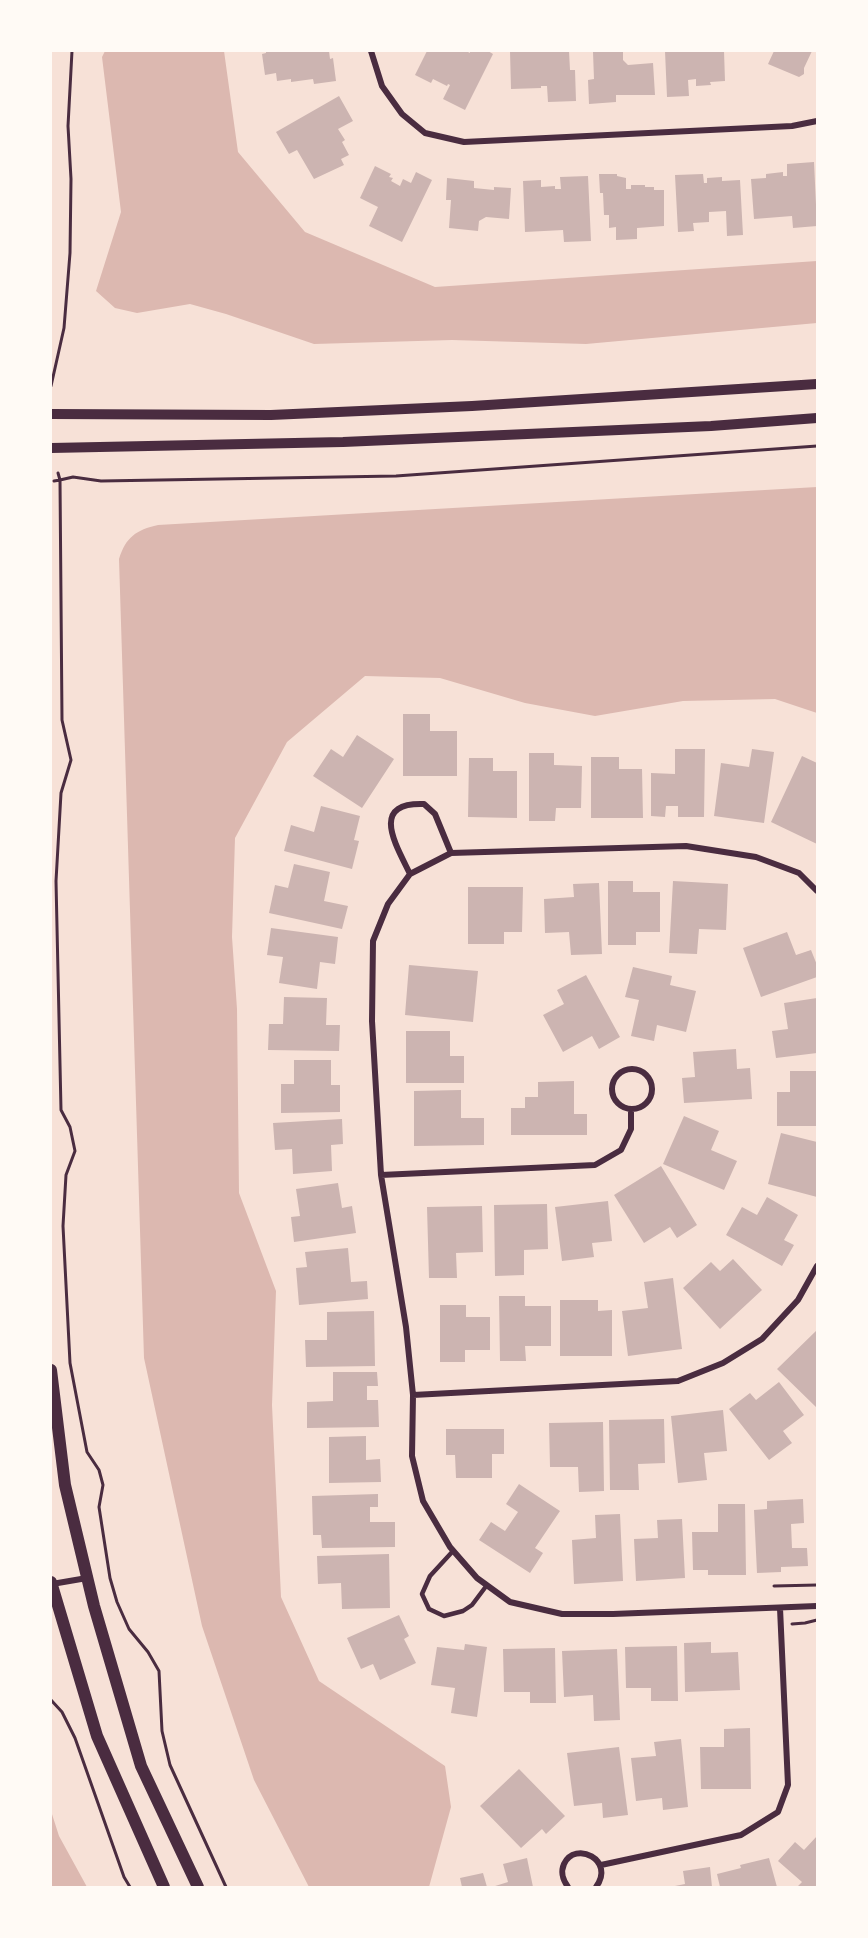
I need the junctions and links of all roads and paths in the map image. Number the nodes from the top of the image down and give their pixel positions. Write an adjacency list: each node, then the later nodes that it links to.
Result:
1 (72, 51): 5 (path)
2 (371, 51): 3 (street)
3 (817, 121)
4 (817, 384): 6 (street)
5 (51, 386)
6 (51, 414)
7 (817, 418): 9 (street)
8 (817, 446): 11 (path)
9 (51, 448)
10 (58, 473): 11 (path)
11 (60, 480): 12 (path); 27 (path)
12 (54, 481)
13 (451, 853): 14 (street); 14 (street); 15 (street)
14 (410, 874): 17 (street)
15 (817, 891)
16 (631, 1109): 16 (street); 17 (street)
17 (381, 1175): 20 (street)
18 (817, 1266): 20 (street)
19 (51, 1370): 22 (main road)
20 (413, 1395): 21 (street)
21 (453, 1551): 24 (street); 24 (lane)
22 (87, 1578): 23 (street); 37 (main road)
23 (51, 1584): 36 (main road)
24 (487, 1585): 30 (street)
25 (817, 1585): 26 (path)
26 (774, 1586)
27 (117, 1599): 28 (path); 38 (path)
28 (110, 1601)
29 (817, 1606): 30 (street)
30 (780, 1608): 32 (street)
31 (817, 1620): 32 (path)
32 (780, 1624): 34 (street)
33 (51, 1700): 35 (path)
34 (600, 1865): 39 (street); 40 (street)
35 (130, 1887)
36 (164, 1887)
37 (198, 1887)
38 (226, 1887)
39 (568, 1887)
40 (596, 1887)

